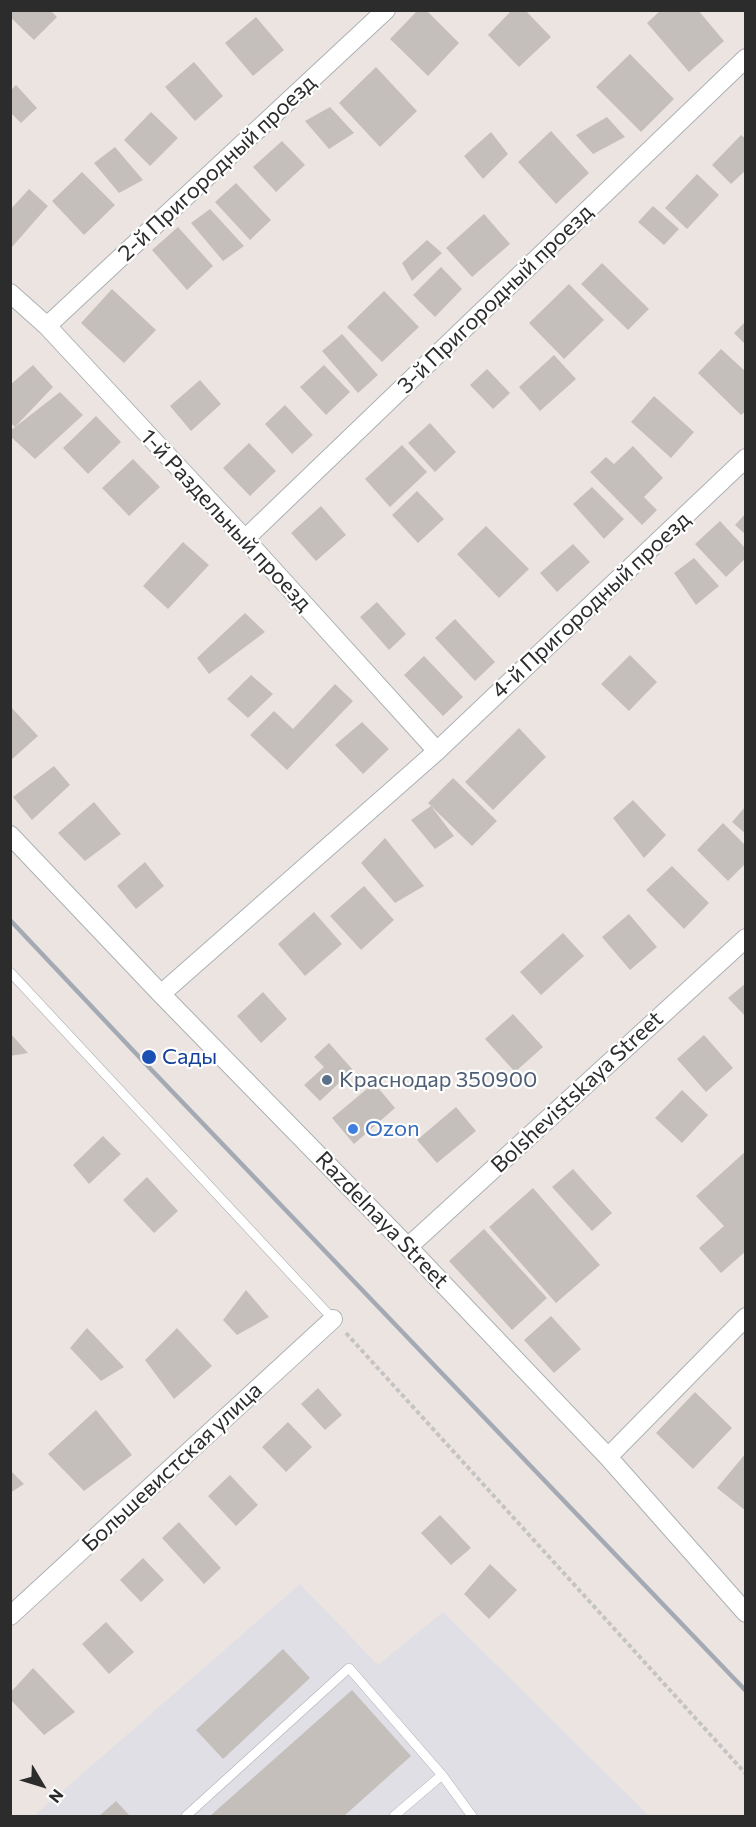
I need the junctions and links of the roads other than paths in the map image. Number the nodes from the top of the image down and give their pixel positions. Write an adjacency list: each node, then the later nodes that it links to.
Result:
1 (386, 10): 4 (street, 2-й Пригородный проезд)
2 (746, 58): 6 (street, 3-й Пригородный проезд)
3 (10, 293): 4 (street, 1-й Раздельный проезд)
4 (47, 326): 6 (street, 1-й Раздельный проезд)
5 (746, 458): 7 (street, 4-й Пригородный проезд)
6 (245, 539): 7 (street, 1-й Раздельный проезд)
7 (437, 751): 11 (street, 4-й Пригородный проезд)
8 (10, 835): 11 (street, Razdelnaya Street)
9 (746, 938): 12 (street, Bolshevistskaya Street)
10 (10, 972): 14 (lane)
11 (161, 994): 12 (street, Razdelnaya Street)
12 (408, 1247): 15 (street, Razdelnaya Street)
13 (746, 1317): 15 (street)
14 (333, 1319): 17 (street, Большевистская улица)
15 (608, 1457): 16 (street, Razdelnaya Street)
16 (746, 1613)
17 (10, 1616)
18 (442, 1775): 19 (lane); 20 (lane); 21 (lane)
19 (186, 1816)
20 (394, 1816)
21 (472, 1816)

